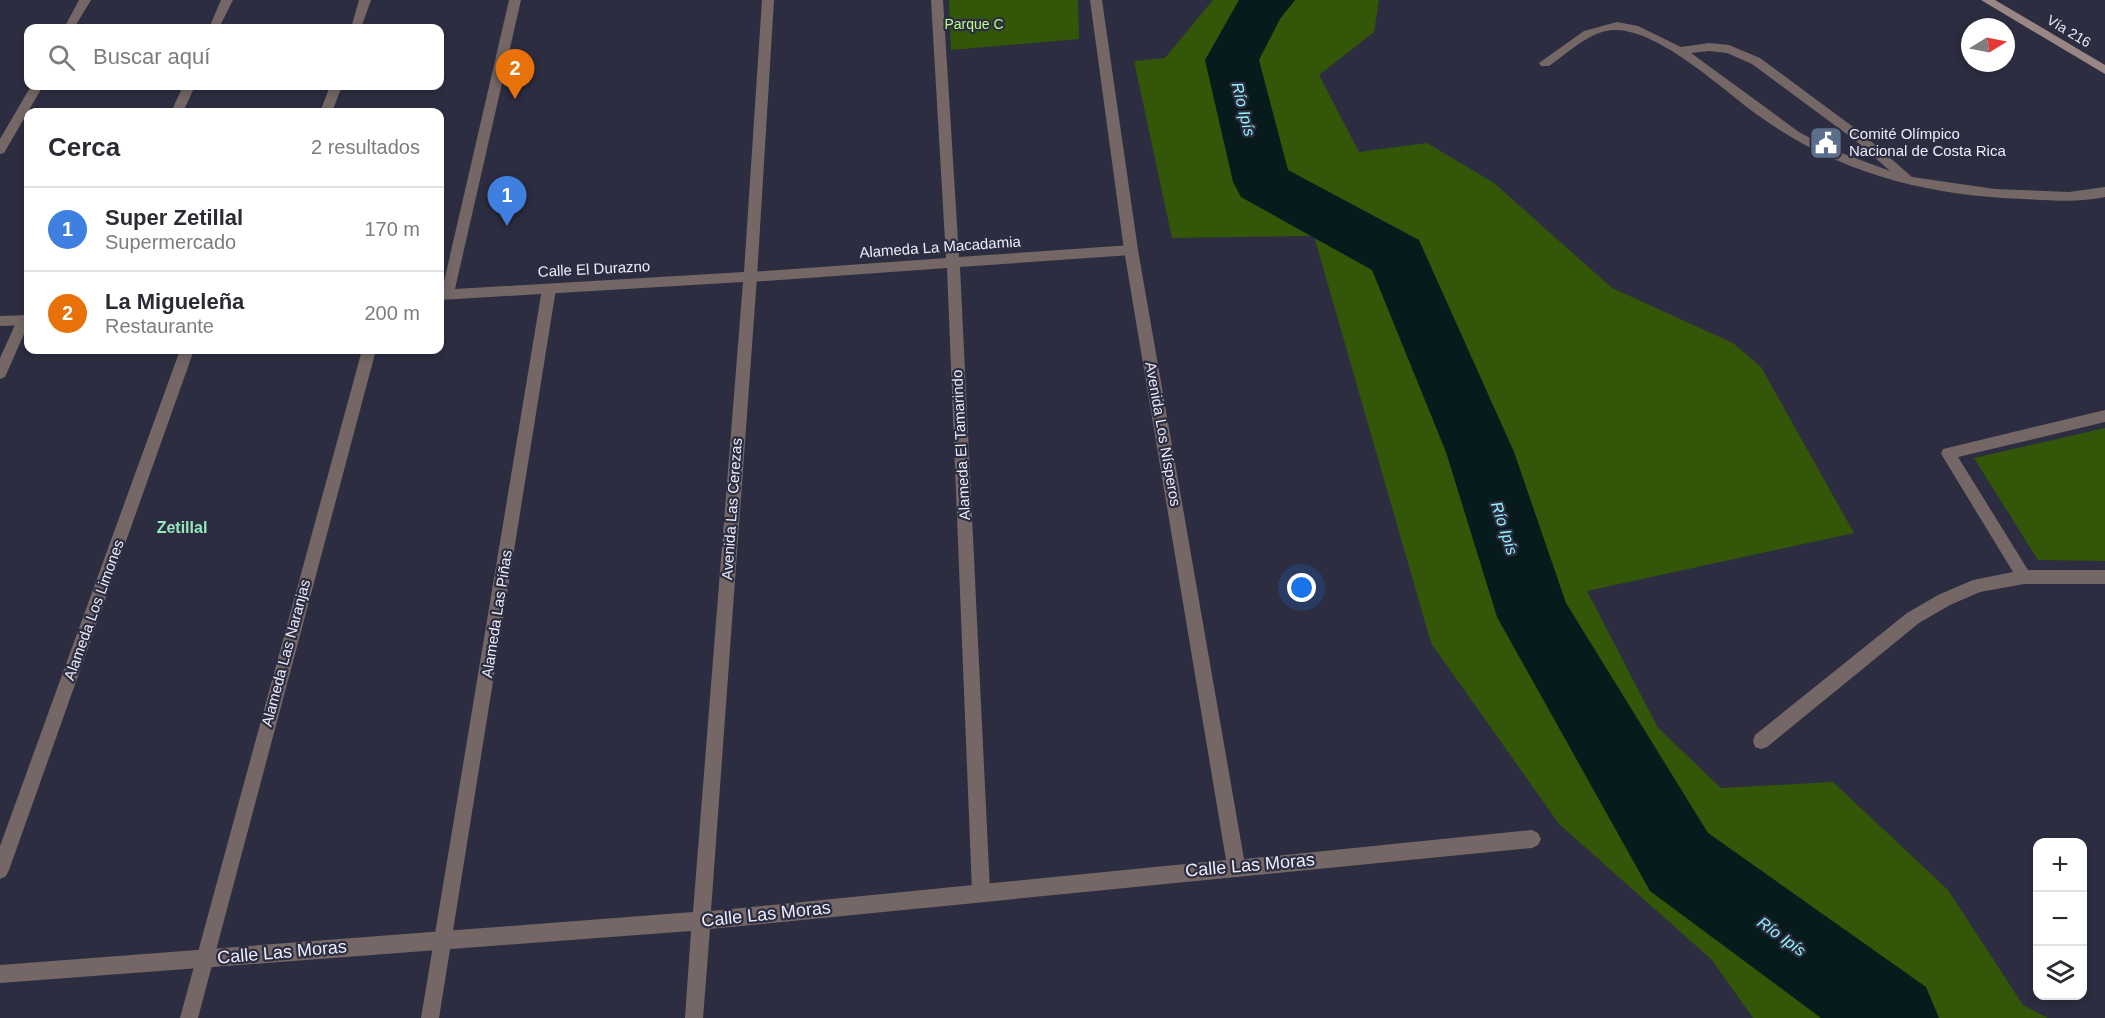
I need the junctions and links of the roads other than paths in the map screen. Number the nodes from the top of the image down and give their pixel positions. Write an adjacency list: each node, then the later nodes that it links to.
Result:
1 (85, 0): 9 (street)
2 (227, 0): 10 (street)
3 (366, 0): 11 (street)
4 (515, 0): 29 (street)
5 (768, 0): 27 (street, Avenida Las Cerezas)
6 (936, 0): 26 (street, Alameda El Tamarindo)
7 (1096, 0): 25 (street, Avenida Los Nísperos)
8 (1987, 0): 14 (main road, Vía 216)
9 (71, 24)
10 (216, 24)
11 (357, 24)
12 (1682, 51): 13 (street); 23 (street); 23 (street)
13 (1545, 63)
14 (2105, 70)
15 (35, 90): 18 (street)
16 (187, 90): 20 (street)
17 (334, 90): 21 (street)
18 (24, 108)
19 (24, 108): 22 (street)
20 (179, 108)
21 (328, 108)
22 (0, 150)
23 (1910, 183): 24 (street)
24 (2105, 192)
25 (1131, 250): 26 (street, Alameda La Macadamia); 42 (street, Avenida Los Nísperos)
26 (953, 263): 27 (street, Alameda La Macadamia); 44 (street, Alameda El Tamarindo)
27 (750, 277): 28 (street, Calle El Durazno); 45 (street, Avenida Las Cerezas)
28 (549, 289): 30 (street, Calle El Durazno); 46 (street, Alameda Las Piñas)
29 (444, 291)
30 (444, 295)
31 (24, 320): 32 (street)
32 (0, 321)
33 (24, 324): 36 (street)
34 (186, 354): 43 (street, Alameda Los Limones)
35 (368, 354): 47 (street, Alameda Las Naranjas)
36 (0, 373)
37 (2105, 416): 38 (street)
38 (2024, 577): 39 (street); 40 (street)
39 (2105, 577)
40 (1761, 741)
41 (1532, 839): 42 (street, Calle Las Moras)
42 (1236, 866): 44 (street, Calle Las Moras)
43 (0, 870)
44 (981, 891): 45 (street, Calle Las Moras)
45 (700, 921): 46 (street, Calle Las Moras); 51 (street, Avenida Las Cerezas)
46 (444, 939): 47 (street, Calle Las Moras); 50 (street, Alameda Las Piñas)
47 (206, 958): 48 (street, Calle Las Moras); 49 (street, Alameda Las Naranjas)
48 (0, 974)
49 (189, 1018)
50 (430, 1018)
51 (694, 1018)

